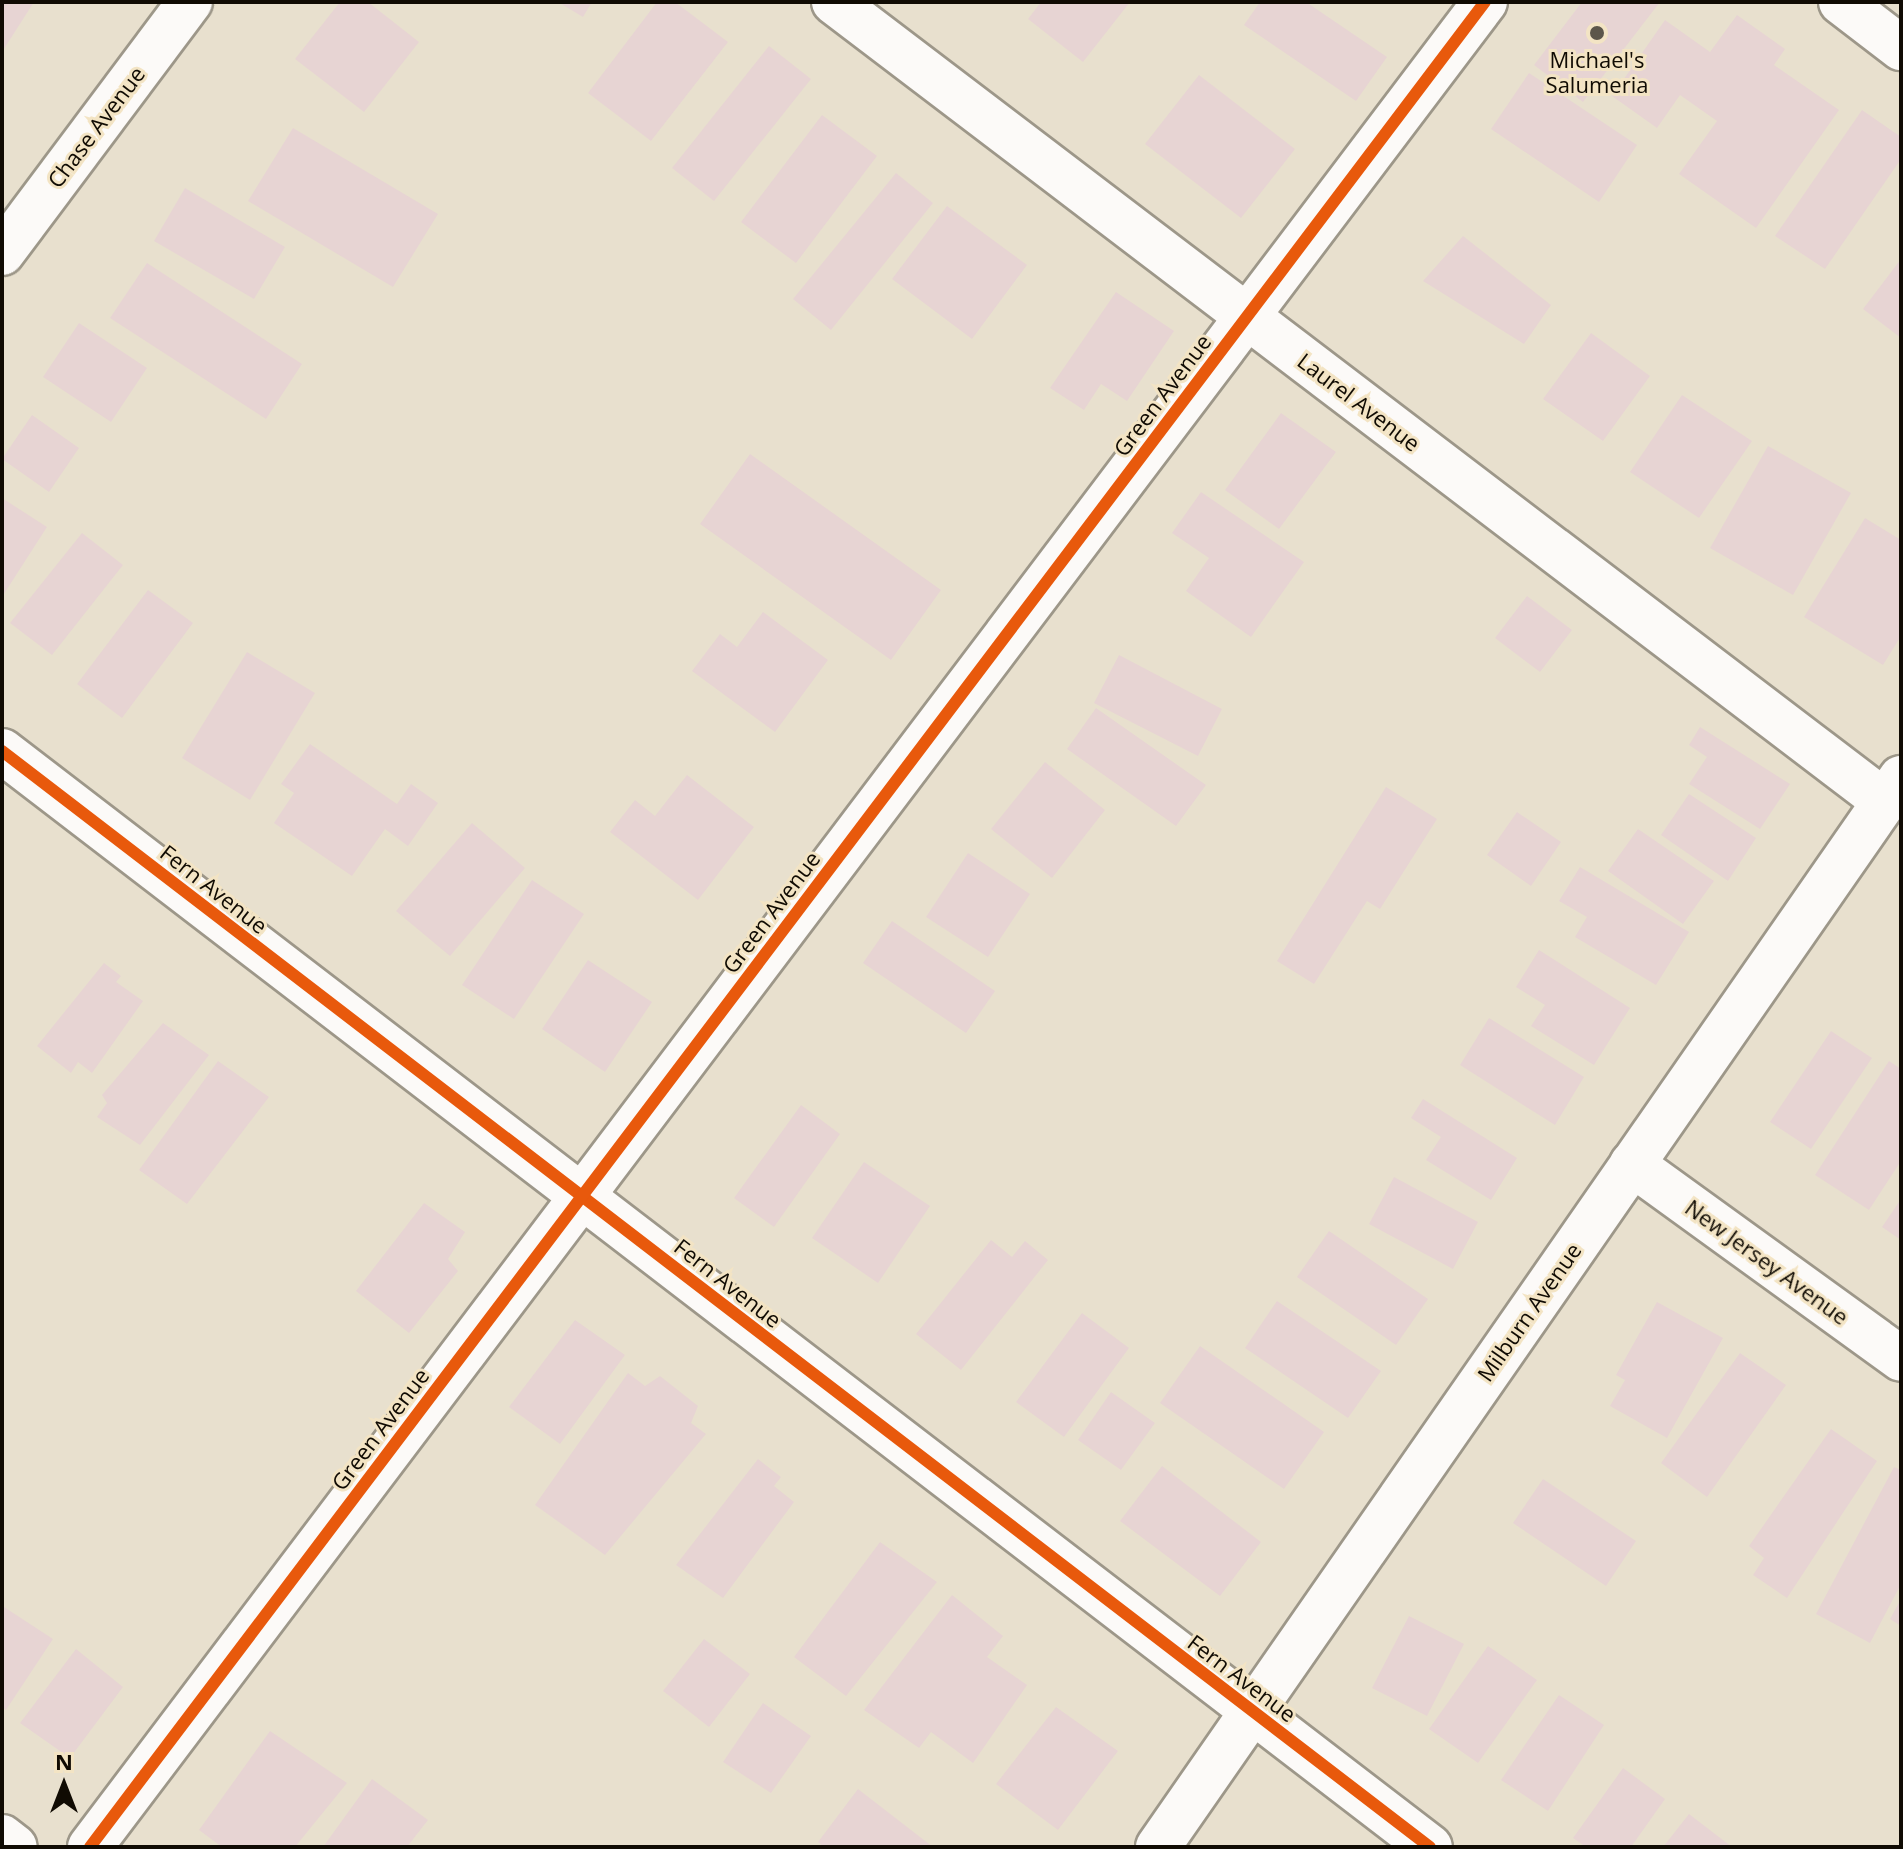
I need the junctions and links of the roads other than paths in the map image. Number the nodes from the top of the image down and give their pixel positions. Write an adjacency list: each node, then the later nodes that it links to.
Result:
1 (190, 2): 6 (street, Chase Avenue)
2 (834, 2): 7 (street, Laurel Avenue)
3 (1485, 2): 7 (street, Green Avenue)
4 (1841, 2): 5 (street)
5 (1901, 48)
6 (2, 253)
7 (1247, 316): 9 (street, Laurel Avenue); 11 (street, Green Avenue)
8 (2, 751): 11 (street, Fern Avenue)
9 (1893, 790): 10 (street, Milburn Avenue)
10 (1632, 1164): 12 (street, New Jersey Avenue); 13 (street, Milburn Avenue)
11 (582, 1196): 13 (street, Fern Avenue); 16 (street, Green Avenue)
12 (1901, 1359)
13 (1252, 1711): 17 (street, Milburn Avenue); 18 (street, Fern Avenue)
14 (2, 1837): 15 (street)
15 (15, 1847)
16 (90, 1847)
17 (1158, 1847)
18 (1430, 1847)

